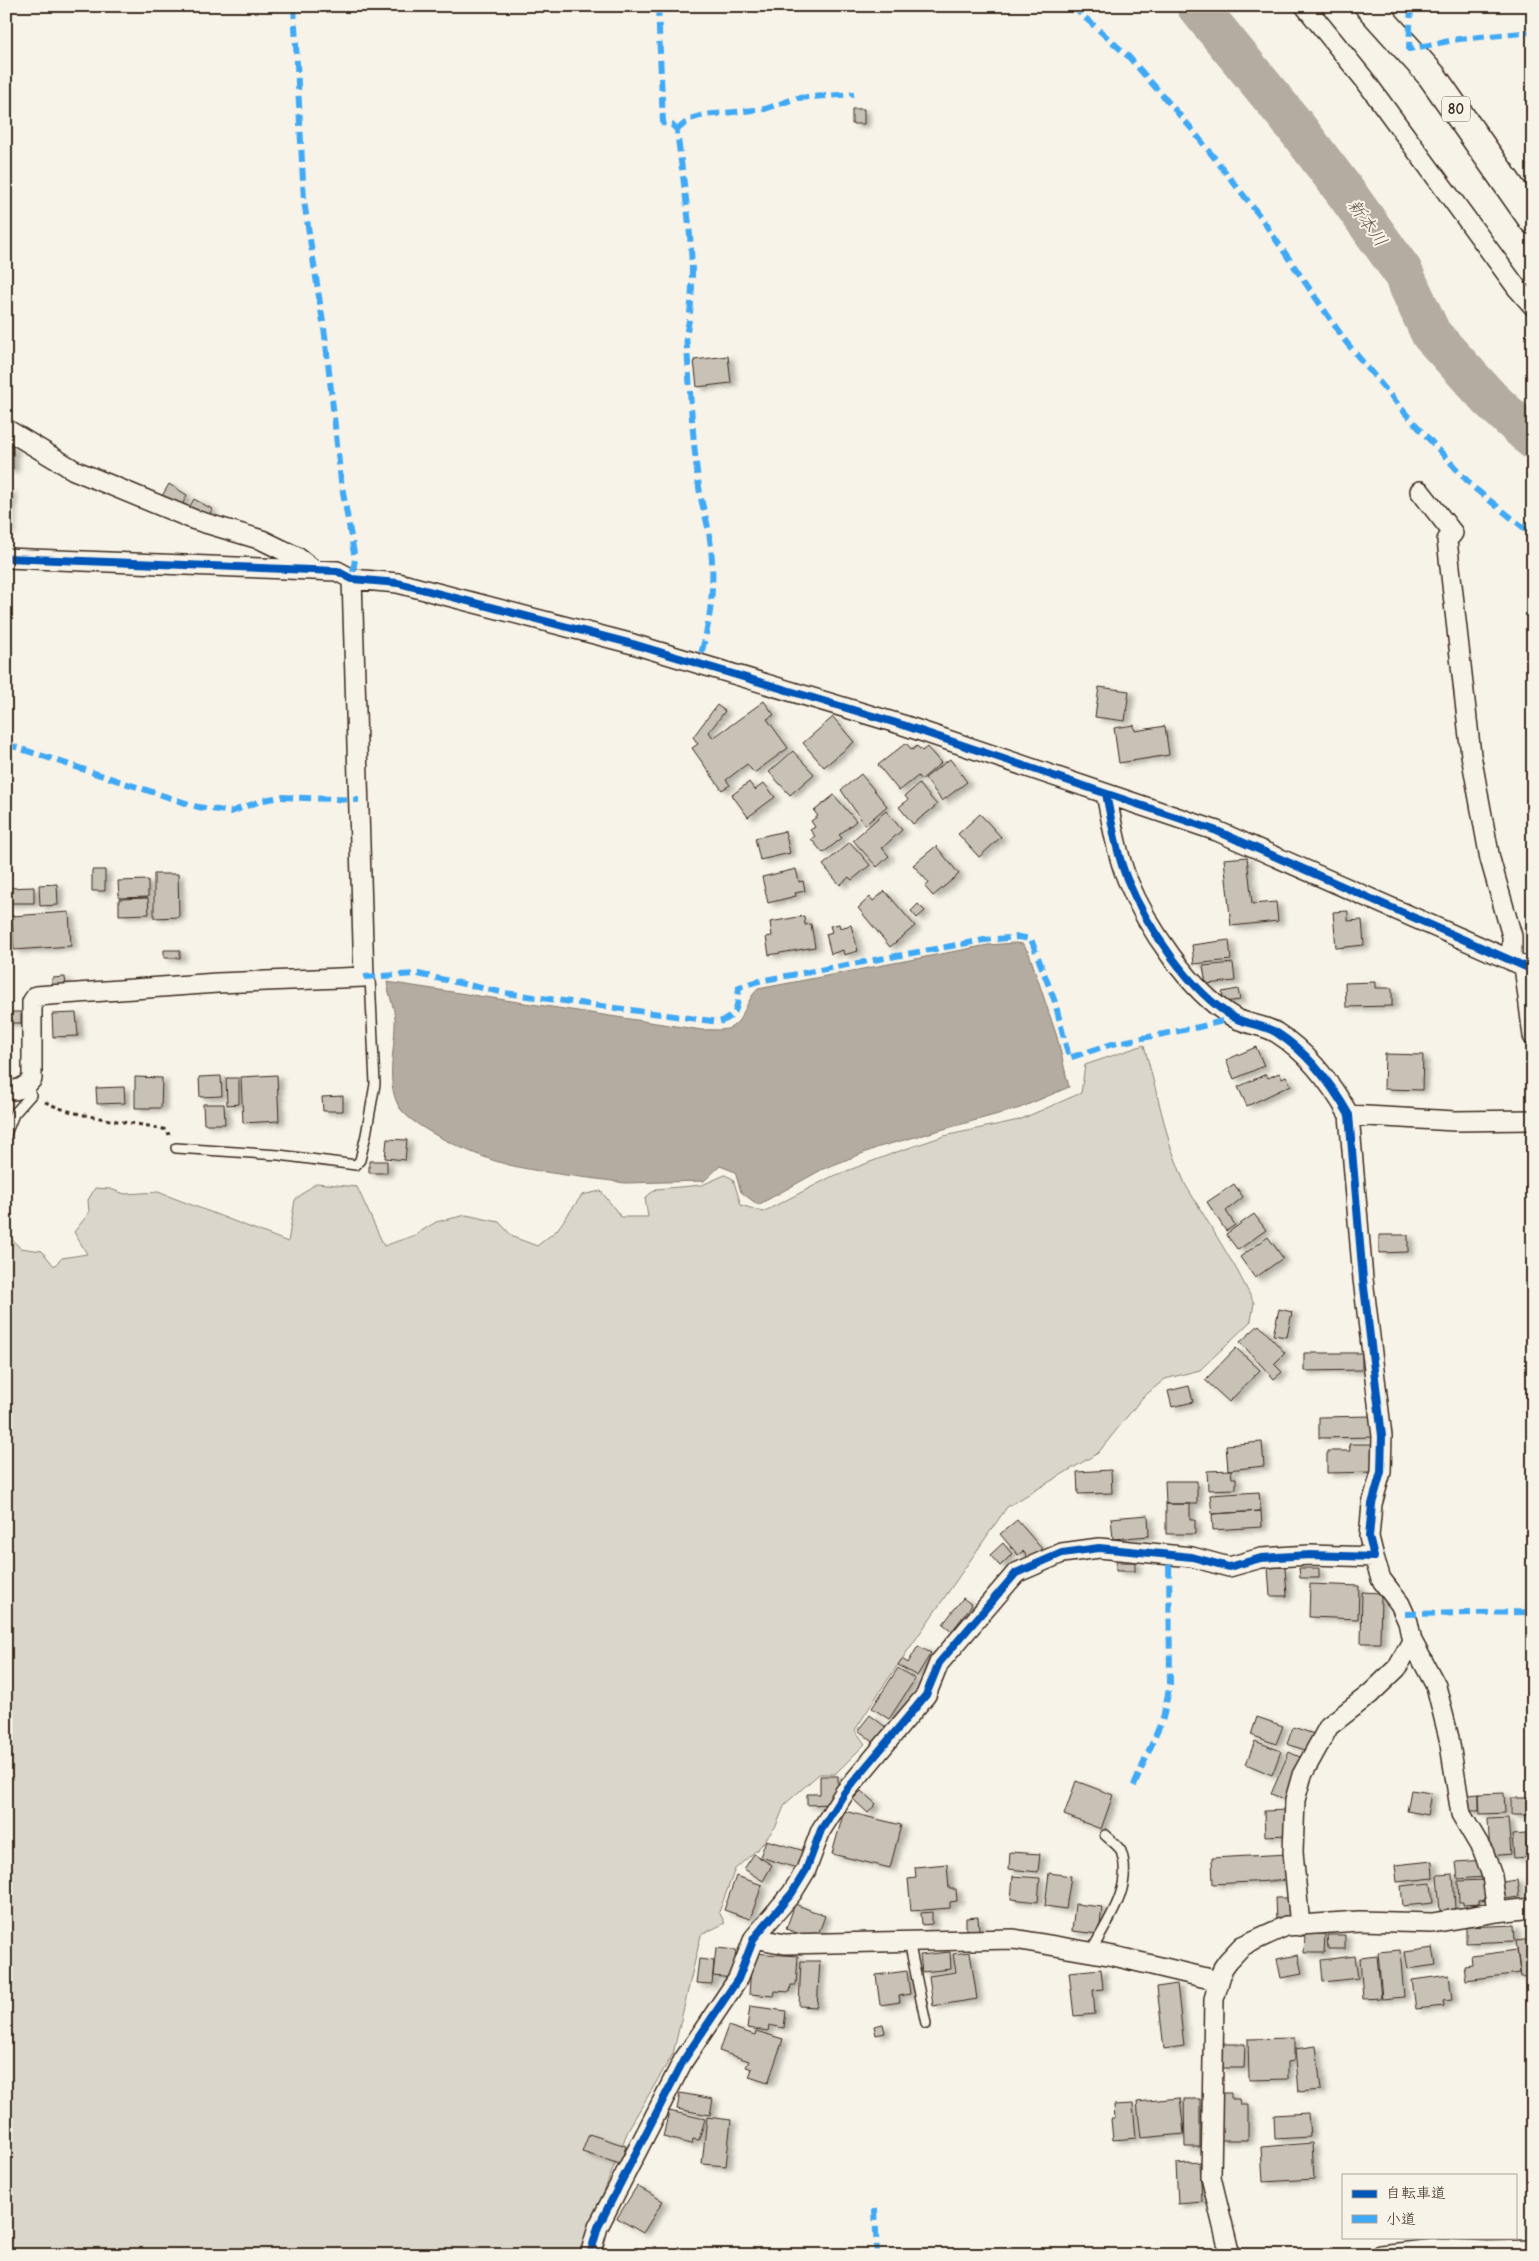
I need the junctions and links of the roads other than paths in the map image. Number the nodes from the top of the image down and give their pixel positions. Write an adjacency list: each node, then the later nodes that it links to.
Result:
1 (1305, 6): 4 (street)
2 (1369, 6): 3 (main road, 80)
3 (1533, 220)
4 (1533, 306)
5 (6, 429): 8 (street)
6 (1420, 490): 11 (street)
7 (6, 558): 8 (street)
8 (314, 570): 9 (street)
9 (352, 579): 10 (street); 15 (street)
10 (1106, 794): 11 (street); 16 (street)
11 (1523, 966): 13 (street)
12 (370, 977): 19 (lane)
13 (1533, 1036)
14 (6, 1090): 15 (street)
15 (29, 1091): 18 (lane)
16 (1349, 1115): 17 (street); 20 (street)
17 (1533, 1120)
18 (6, 1134)
19 (176, 1148)
20 (1374, 1557): 21 (street); 26 (street)
21 (1412, 1641): 24 (street); 25 (street)
22 (1105, 1835): 28 (lane)
23 (1533, 1908): 24 (street)
24 (1497, 1912): 25 (street)
25 (1300, 1926): 29 (street)
26 (754, 1938): 27 (street); 32 (street)
27 (909, 1941): 28 (street); 30 (lane)
28 (1091, 1952): 29 (street)
29 (1219, 1981): 33 (street)
30 (926, 2024)
31 (1533, 2250): 34 (street)
32 (590, 2255)
33 (1230, 2255)
34 (1380, 2255)

